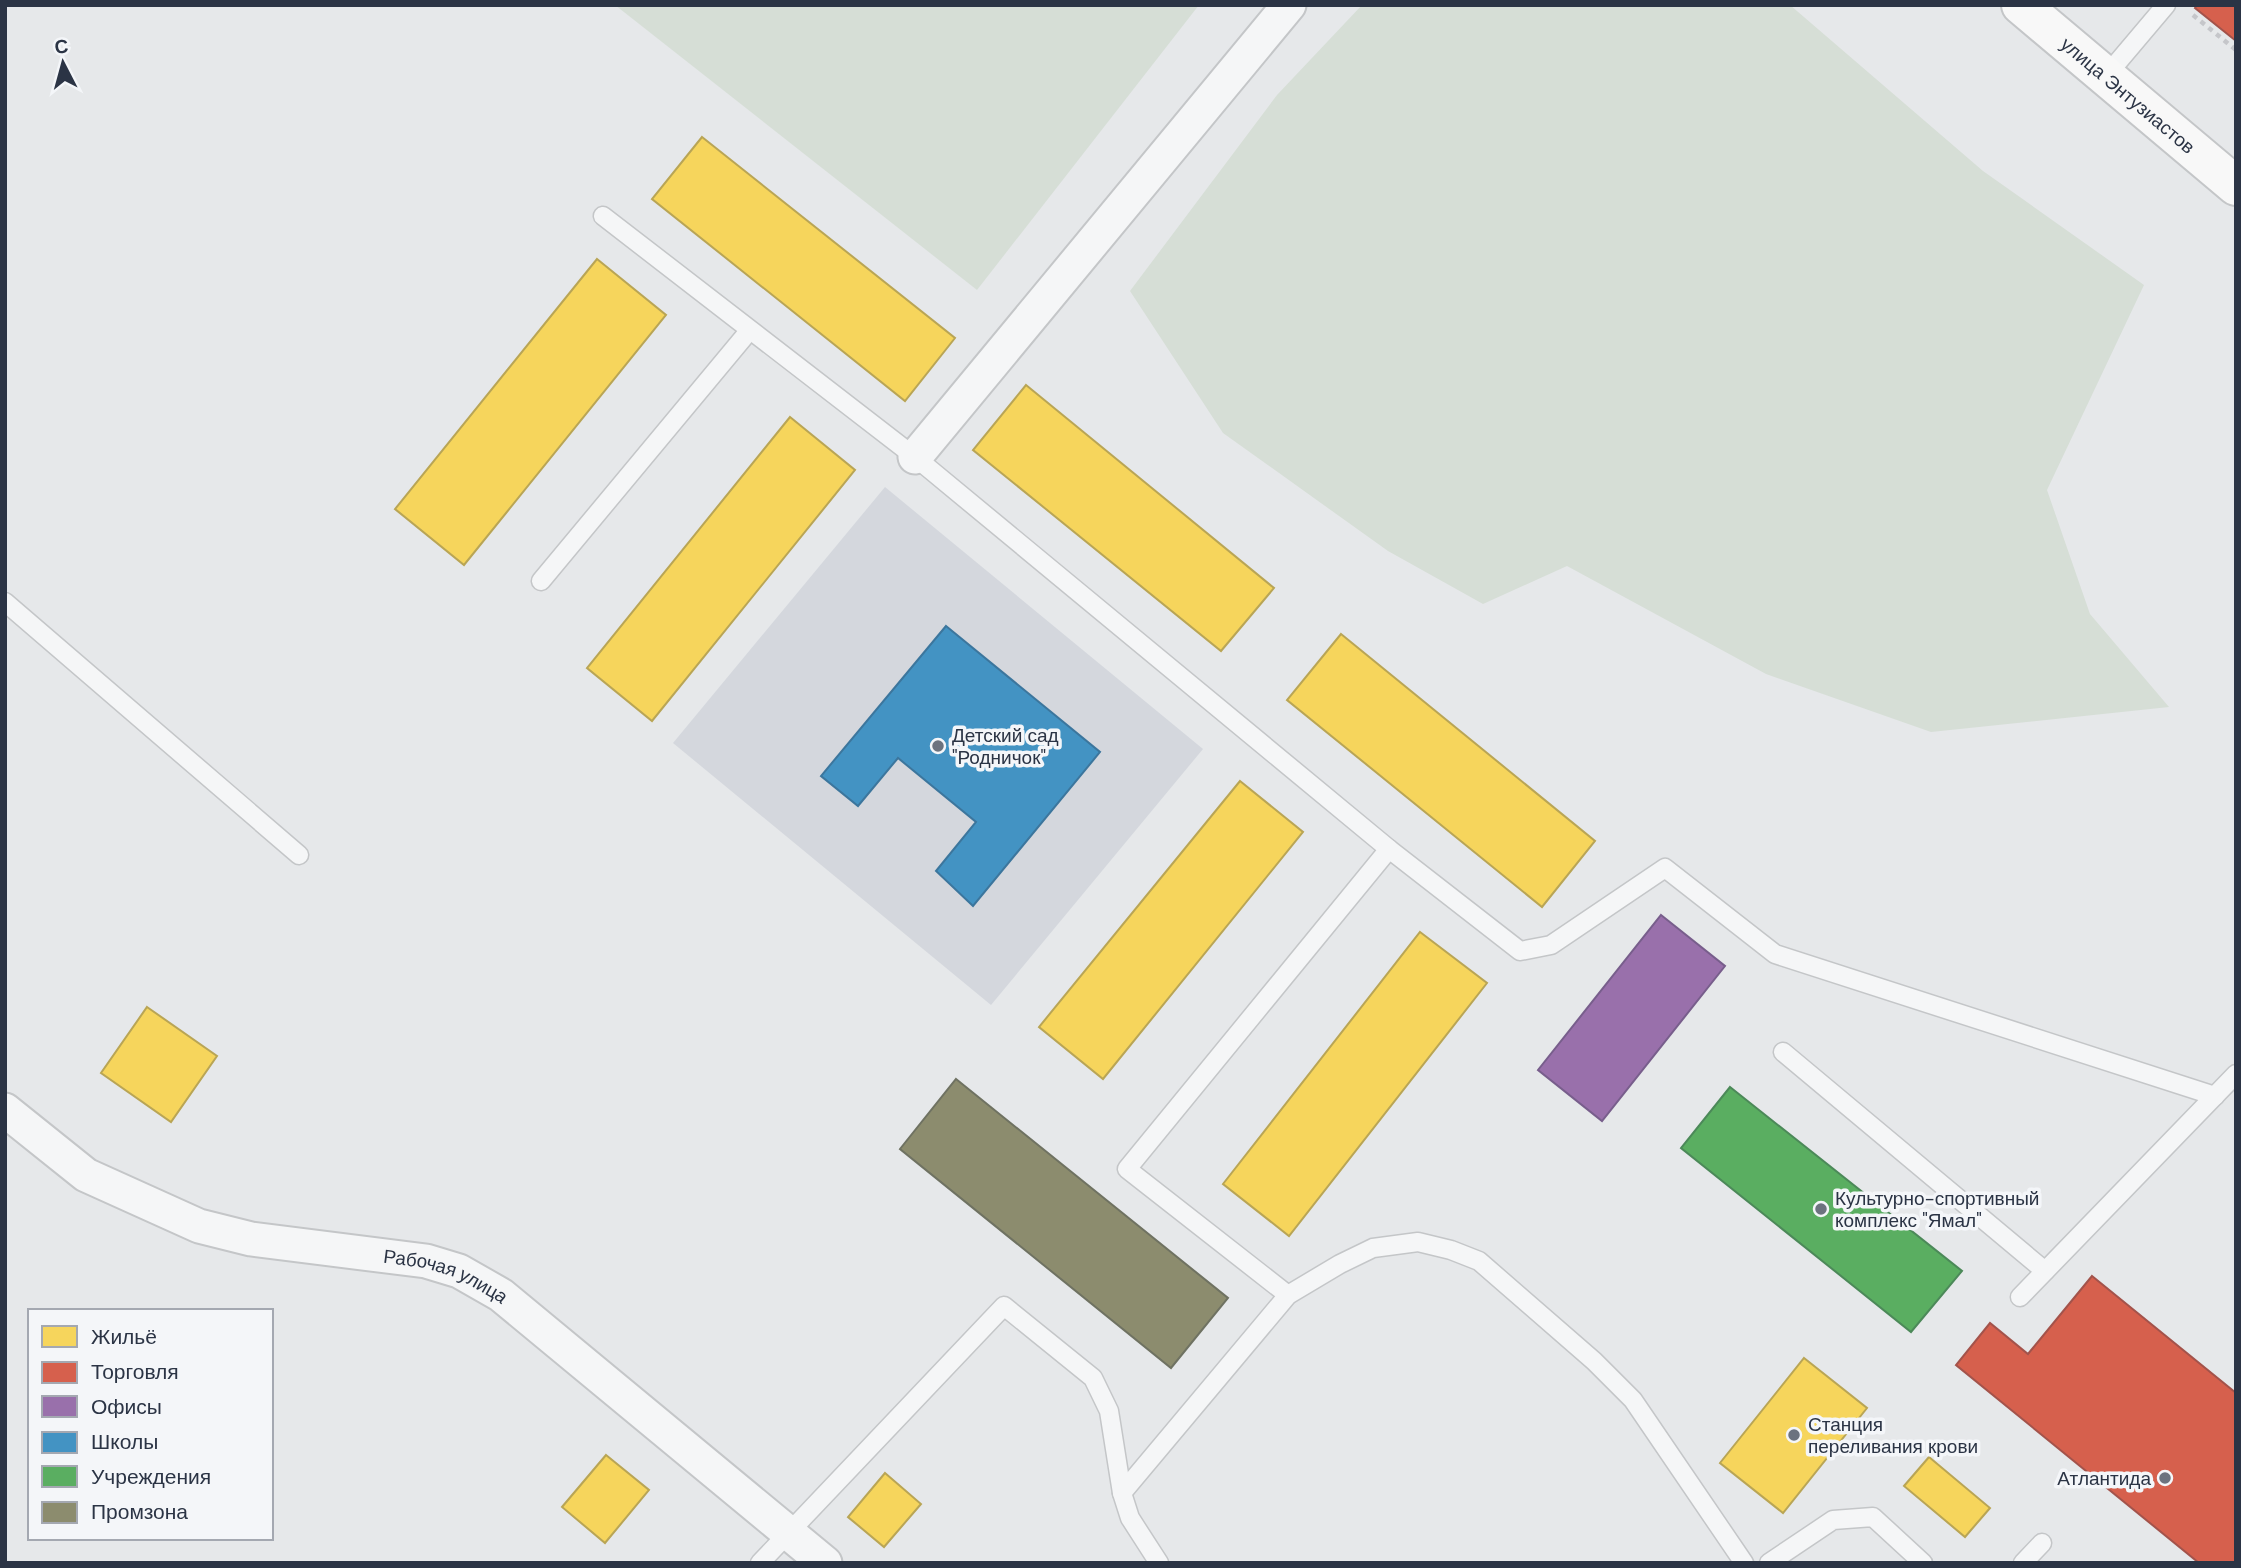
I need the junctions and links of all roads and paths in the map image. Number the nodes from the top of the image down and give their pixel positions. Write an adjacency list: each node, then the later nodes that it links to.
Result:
1 (1289, 5): 10 (street)
2 (2021, 5): 6 (street, улица Энтузиастов)
3 (2166, 5): 6 (lane)
4 (2190, 13): 5 (path)
5 (2236, 50)
6 (2106, 76): 7 (street, улица Энтузиастов)
7 (2236, 186)
8 (603, 216): 9 (lane)
9 (749, 331): 10 (lane); 11 (lane)
10 (915, 457): 13 (lane)
11 (541, 581)
12 (5, 602): 14 (lane)
13 (1389, 849): 17 (lane); 20 (lane)
14 (299, 855)
15 (1783, 1052): 19 (lane)
16 (2236, 1074): 17 (lane)
17 (2215, 1096): 19 (lane)
18 (5, 1110): 23 (street, Рабочая улица)
19 (2045, 1272): 21 (lane)
20 (1288, 1296): 22 (lane); 28 (lane)
21 (2020, 1297)
22 (1122, 1493): 23 (lane); 27 (lane)
23 (787, 1532): 25 (lane); 26 (street, Рабочая улица)
24 (2042, 1543): 31 (lane)
25 (760, 1563)
26 (825, 1563)
27 (1159, 1563)
28 (1744, 1563)
29 (1769, 1563): 30 (lane)
30 (1923, 1563)
31 (2022, 1563)

